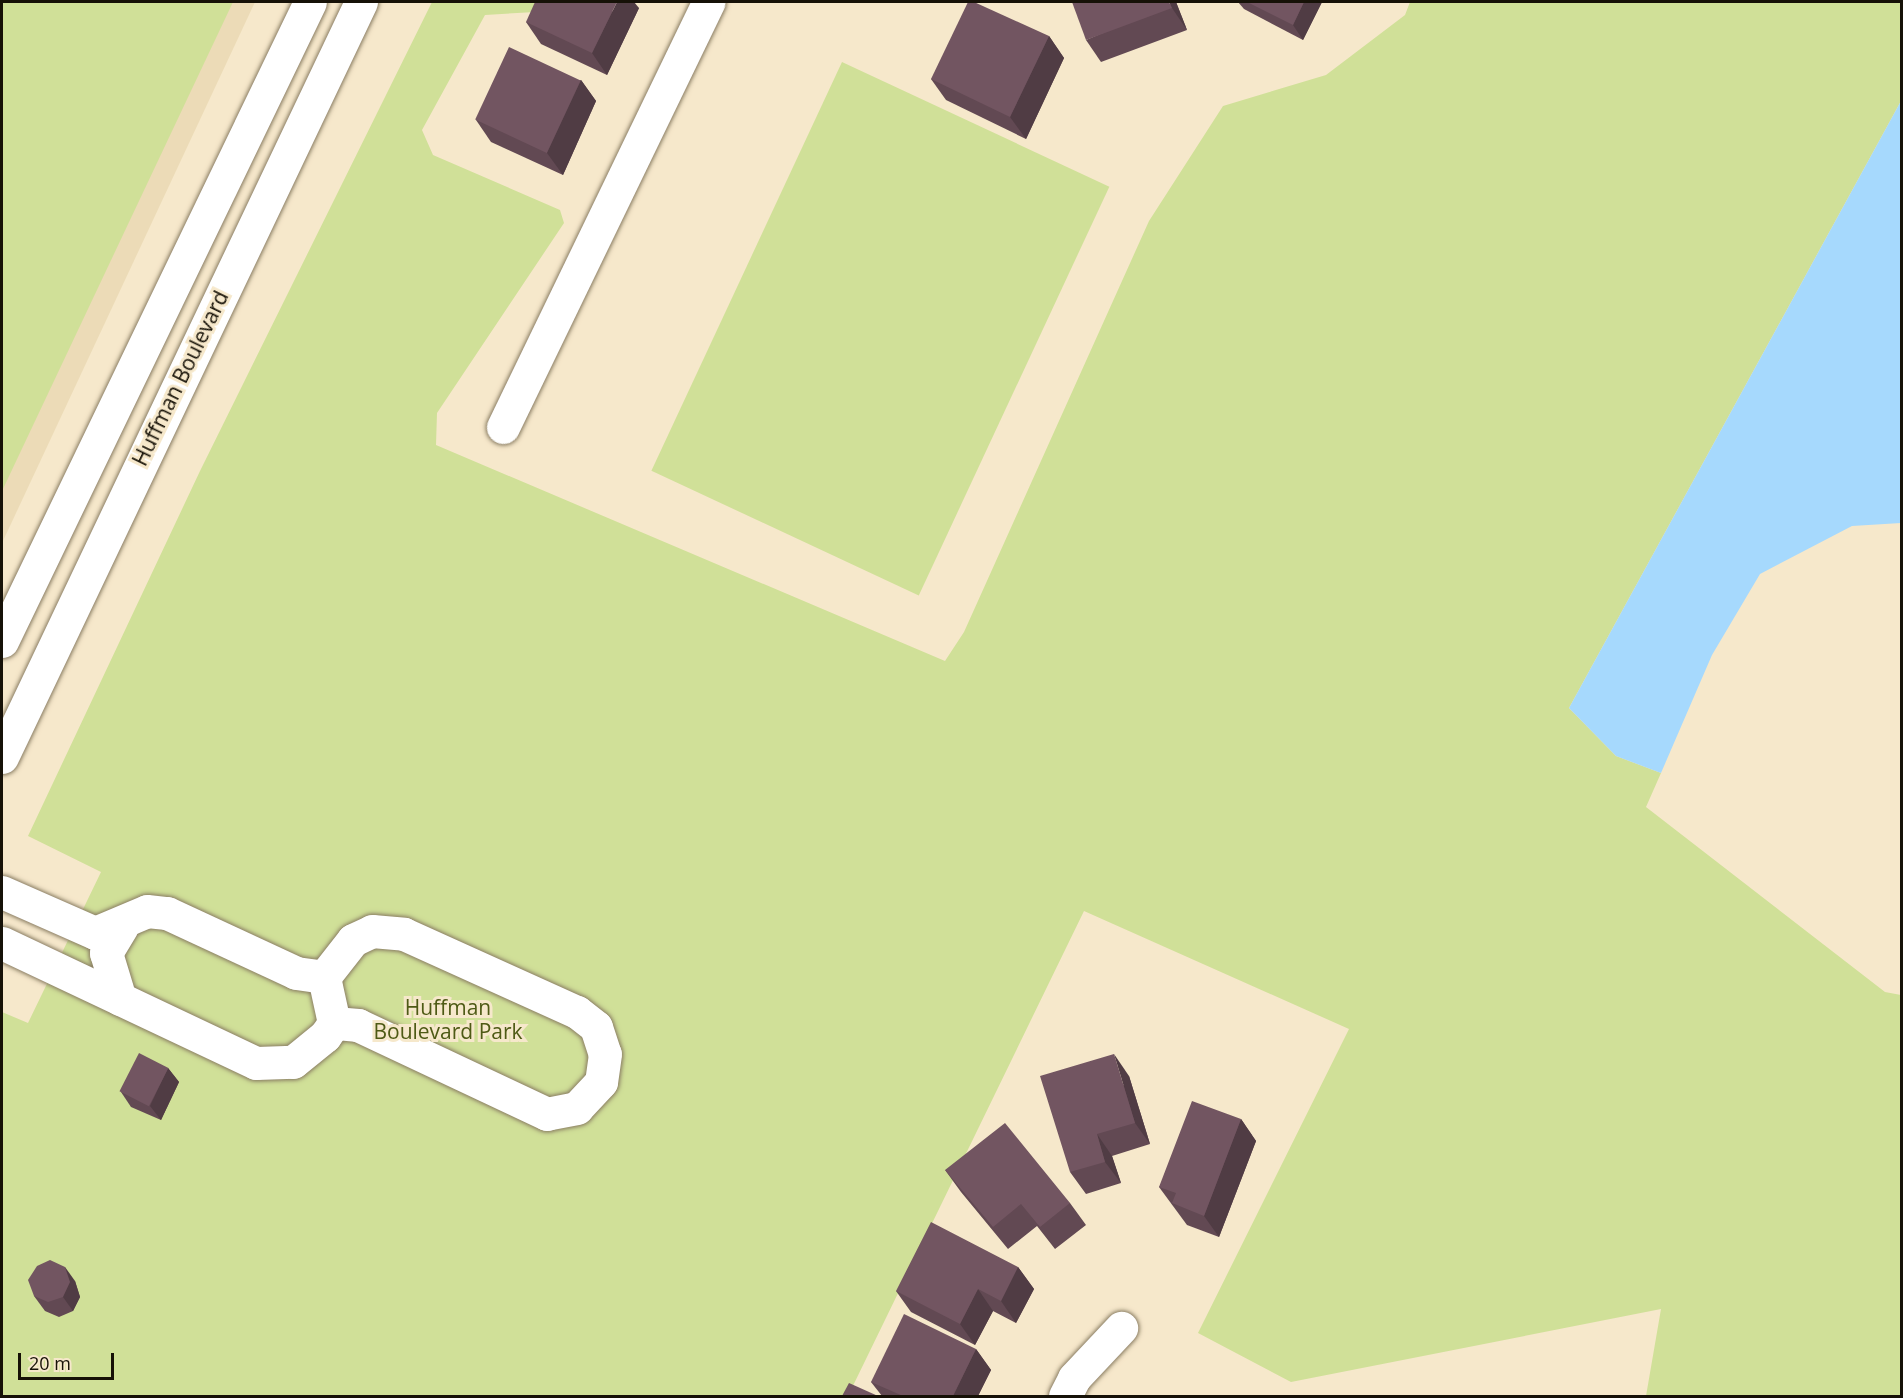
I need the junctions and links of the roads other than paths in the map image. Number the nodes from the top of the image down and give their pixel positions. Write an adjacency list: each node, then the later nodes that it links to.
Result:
1 (309, 2): 5 (street, Huffman Boulevard)
2 (361, 2): 6 (street, Huffman Boulevard)
3 (708, 2): 4 (street)
4 (503, 427)
5 (2, 641)
6 (2, 757)
7 (2, 892): 8 (street)
8 (122, 926): 10 (street); 11 (street)
9 (2, 943): 11 (street)
10 (324, 977): 12 (street); 12 (street)
11 (120, 999): 12 (street)
12 (334, 1023)
13 (1121, 1328): 14 (street)
14 (1065, 1396)

